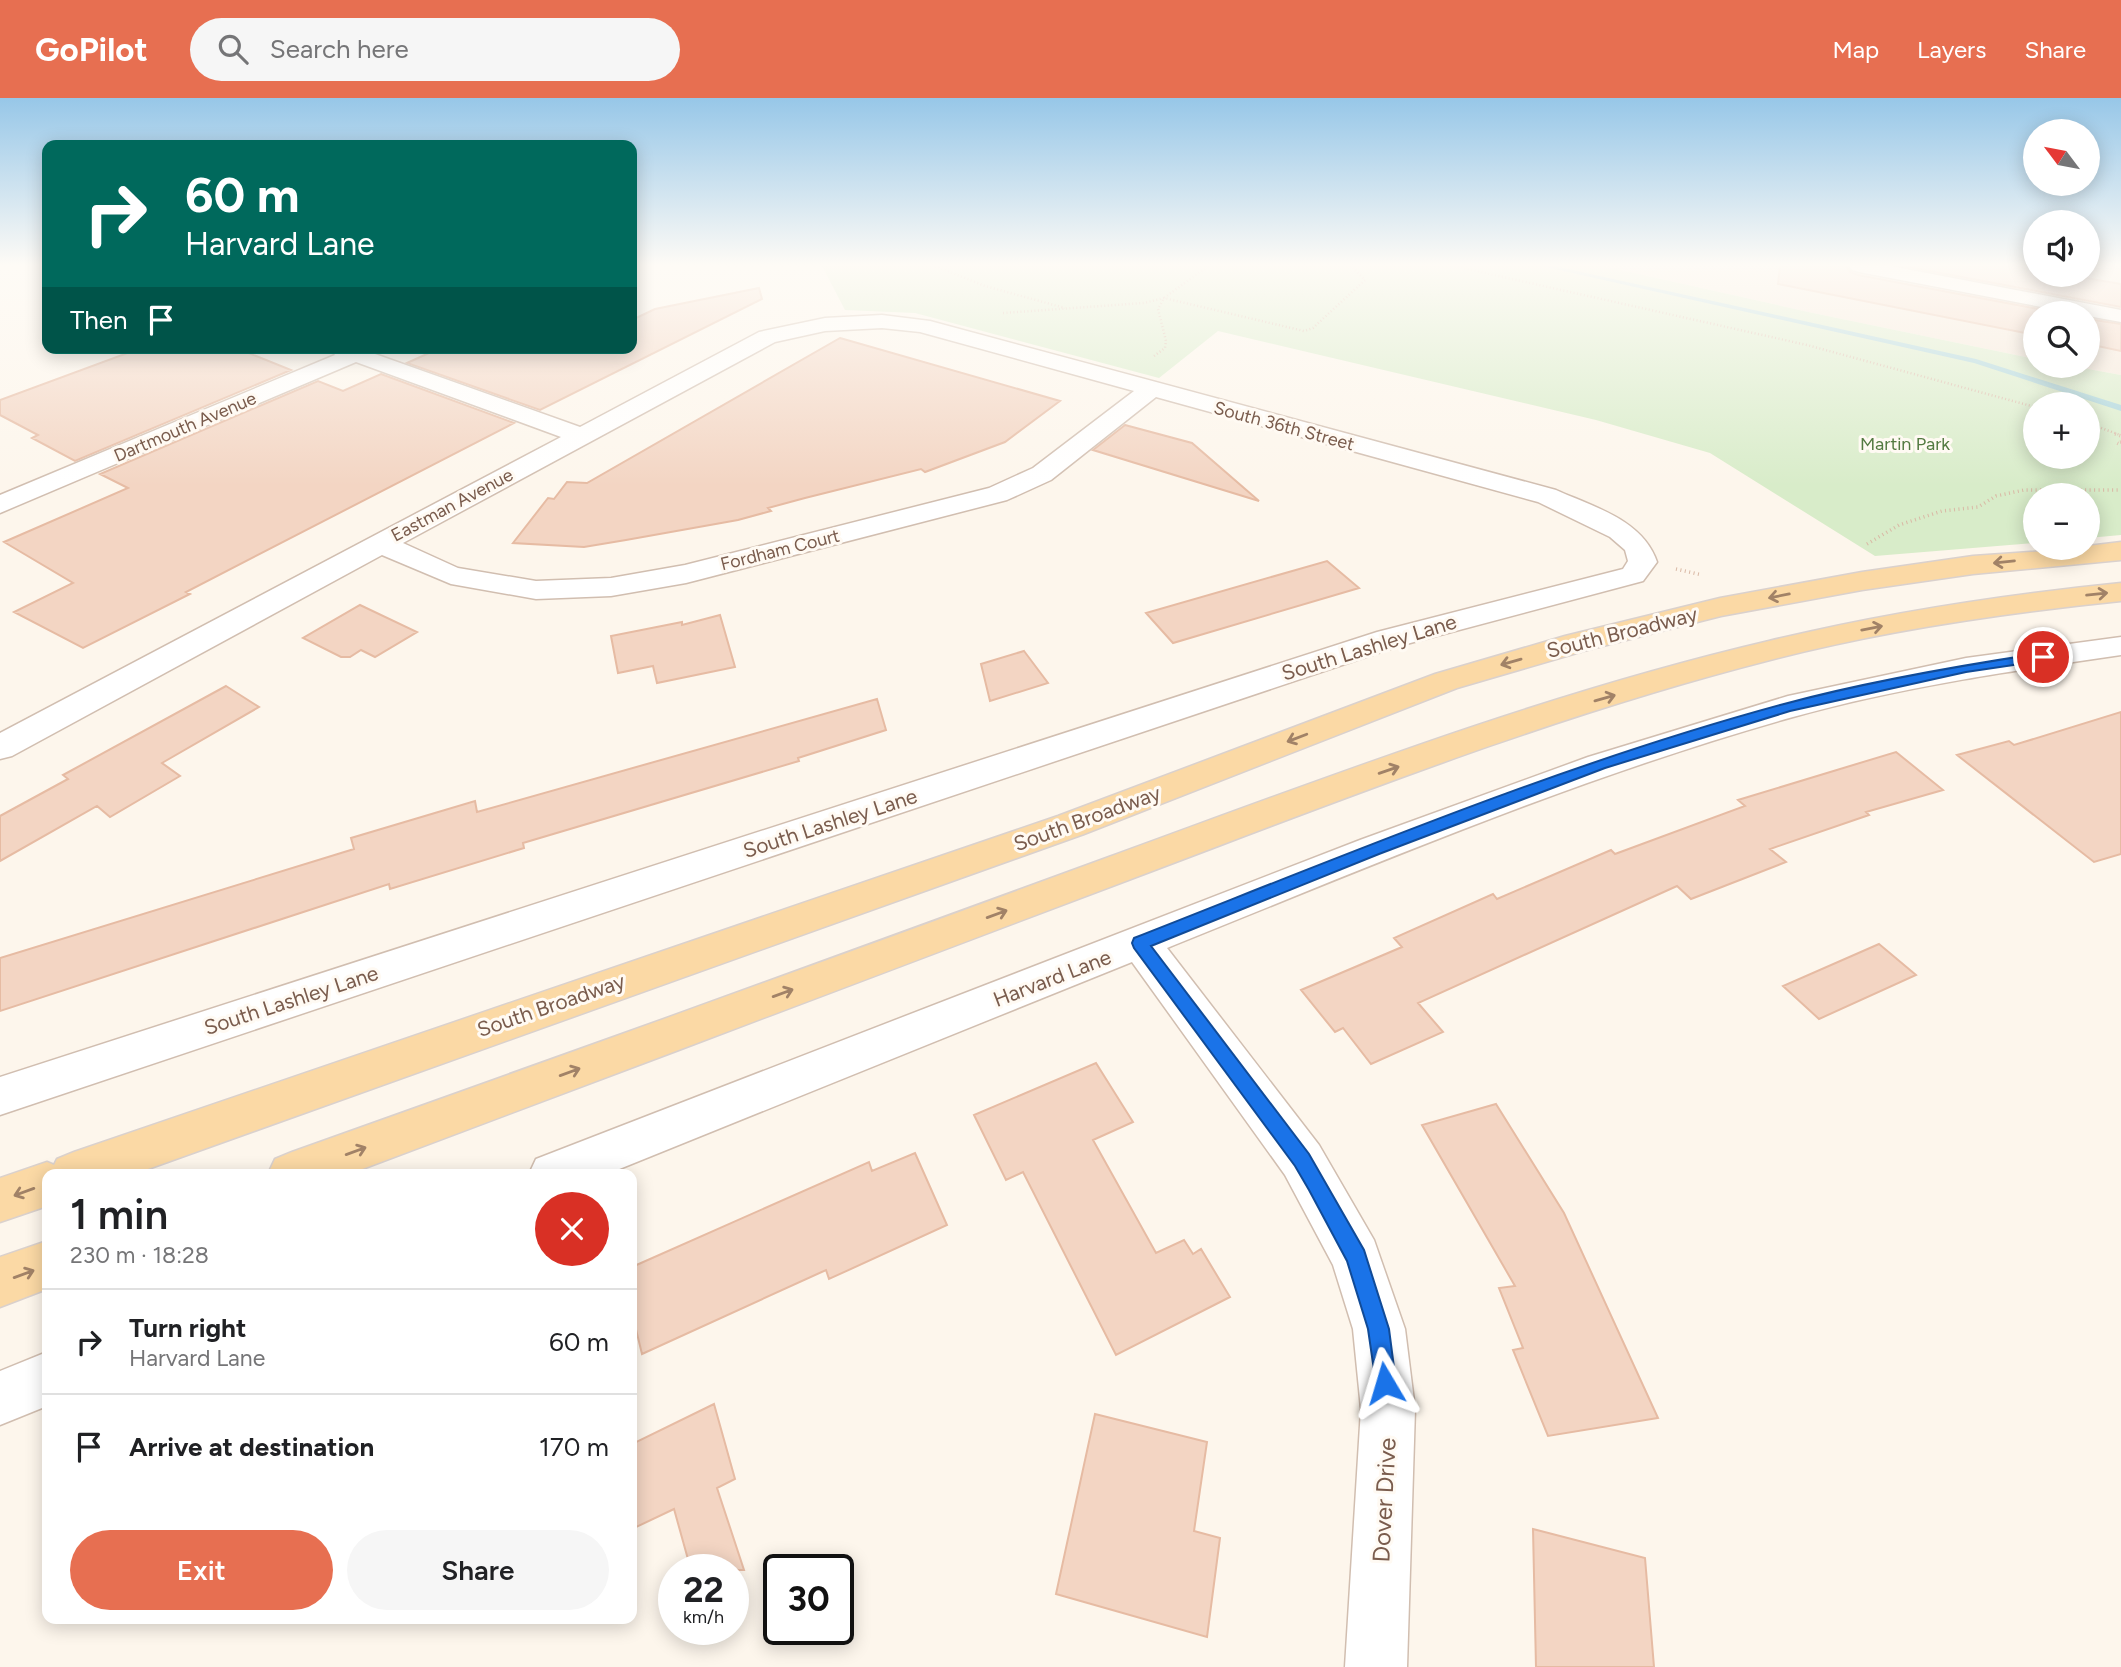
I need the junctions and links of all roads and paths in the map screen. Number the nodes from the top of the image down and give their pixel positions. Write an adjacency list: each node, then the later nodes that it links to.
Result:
1 (764, 339): 11 (street, Eastman Avenue)
2 (969, 339): 7 (street, South 36th Street)
3 (1166, 339): 7 (path)
4 (1782, 339): 9 (path)
5 (346, 354): 14 (street, Dartmouth Avenue)
6 (366, 354): 11 (street)
7 (1120, 382): 8 (street, South 36th Street)
8 (1150, 390): 15 (street, Fordham Court); 18 (street, South 36th Street)
9 (2023, 403)
10 (2100, 428): 12 (path)
11 (581, 436): 15 (street, Eastman Avenue)
12 (2121, 436)
13 (2121, 489): 16 (path)
14 (5, 498)
15 (381, 544): 22 (street, Eastman Avenue)
16 (1857, 551)
17 (2121, 551): 25 (main road, South Broadway, one-way to 25)
18 (1640, 554): 19 (path); 24 (street, South Lashley Lane)
19 (1703, 576)
20 (2121, 592): 26 (main road, one-way to 20)
21 (2121, 646): 23 (street, Harvard Lane)
22 (0, 748)
23 (1140, 943): 27 (street, Harvard Lane); 34 (street, Dover Drive)
24 (0, 1096)
25 (88, 1169)
26 (306, 1169)
27 (566, 1169)
28 (42, 1186): 29 (main road, one-way to 29)
29 (0, 1200)
30 (42, 1267): 31 (main road, one-way to 30)
31 (0, 1282)
32 (42, 1381): 33 (street)
33 (0, 1398)
34 (1376, 1667)

